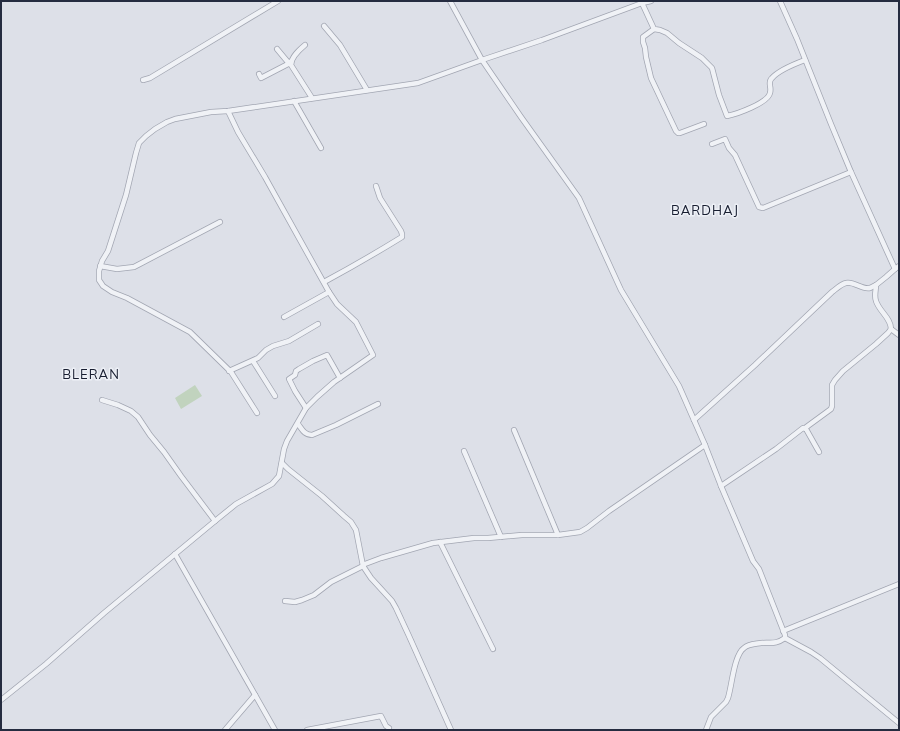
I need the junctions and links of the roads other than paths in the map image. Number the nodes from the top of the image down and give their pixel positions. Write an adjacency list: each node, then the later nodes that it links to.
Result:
1 (278, 1): 14 (street)
2 (450, 1): 10 (street)
3 (651, 1): 5 (street)
4 (780, 1): 11 (street)
5 (642, 3): 7 (street); 10 (street)
6 (324, 26): 15 (street)
7 (654, 29): 11 (street); 19 (street)
8 (305, 45): 12 (street)
9 (277, 49): 12 (street)
10 (482, 60): 15 (street); 42 (street)
11 (805, 60): 22 (street)
12 (290, 63): 13 (street); 16 (street)
13 (259, 74)
14 (143, 80)
15 (367, 90): 16 (street)
16 (312, 98): 17 (street)
17 (294, 101): 18 (street); 21 (street)
18 (228, 111): 25 (street); 27 (street)
19 (704, 124)
20 (712, 144): 22 (street)
21 (320, 148)
22 (851, 172): 26 (street)
23 (376, 186): 27 (street)
24 (220, 222): 25 (street)
25 (100, 266): 35 (street)
26 (897, 268): 28 (street)
27 (324, 282): 29 (street)
28 (876, 285): 32 (street); 42 (street)
29 (329, 292): 30 (street); 36 (street)
30 (284, 317)
31 (318, 324): 34 (street)
32 (891, 329): 33 (street); 44 (street)
33 (899, 335)
34 (253, 361): 35 (street); 37 (street)
35 (229, 371): 41 (street)
36 (340, 378): 40 (street); 40 (street)
37 (275, 396)
38 (102, 400): 51 (street)
39 (378, 404): 43 (street)
40 (306, 408): 43 (street)
41 (257, 413)
42 (694, 420): 46 (street)
43 (298, 424): 49 (street)
44 (805, 428): 48 (street); 50 (street)
45 (514, 430): 52 (street)
46 (705, 445): 50 (street); 52 (street)
47 (464, 451): 53 (street)
48 (819, 452)
49 (282, 463): 51 (street); 56 (street)
50 (721, 486): 59 (street)
51 (215, 521): 55 (street)
52 (558, 535): 53 (street)
53 (501, 537): 54 (street)
54 (440, 542): 56 (street); 61 (street)
55 (174, 554): 62 (street); 63 (street)
56 (363, 566): 58 (street); 69 (street)
57 (899, 584): 59 (street)
58 (285, 601)
59 (783, 631): 60 (street)
60 (785, 638): 64 (street); 70 (street)
61 (493, 649)
62 (255, 695): 66 (street); 67 (street)
63 (1, 700)
64 (899, 723)
65 (389, 728): 68 (street)
66 (225, 730)
67 (275, 730)
68 (307, 730)
69 (451, 730)
70 (706, 730)

